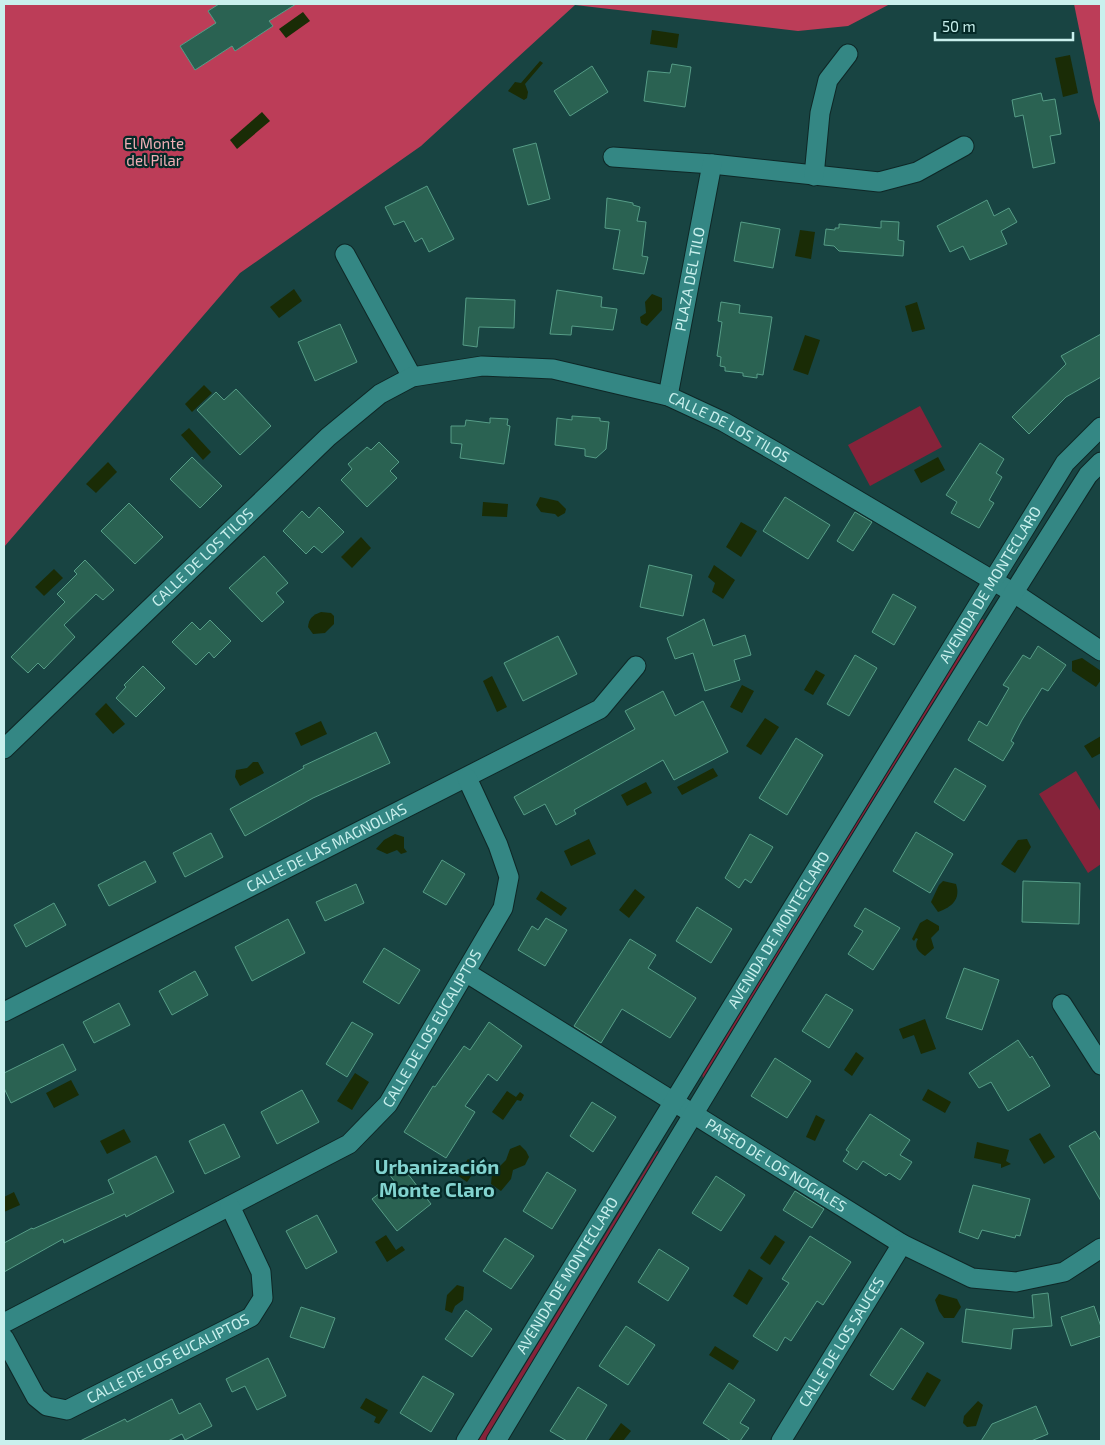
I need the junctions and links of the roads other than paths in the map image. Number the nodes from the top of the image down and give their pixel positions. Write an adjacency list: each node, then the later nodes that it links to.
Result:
1 (848, 54): 5 (street)
2 (964, 146): 5 (street)
3 (613, 157): 4 (street)
4 (712, 164): 5 (street); 8 (street, PLAZA DEL TILO)
5 (814, 176)
6 (345, 254): 7 (street)
7 (412, 377): 8 (street, CALLE DE LOS TILOS); 15 (street, CALLE DE LOS TILOS)
8 (668, 396): 11 (street, CALLE DE LOS TILOS)
9 (1101, 427): 11 (street, AVENIDA DE MONTECLARO)
10 (1101, 462): 12 (street, AVENIDA DE MONTECLARO)
11 (993, 580): 12 (street, CALLE DE LOS TILOS); 21 (street, AVENIDA DE MONTECLARO)
12 (1014, 592): 13 (street, CALLE DE LOS TILOS); 22 (street, AVENIDA DE MONTECLARO)
13 (1101, 651)
14 (636, 666): 16 (street, CALLE DE LAS MAGNOLIAS)
15 (4, 749)
16 (467, 778): 17 (street, CALLE DE LOS EUCALIPTOS); 19 (street, CALLE DE LAS MAGNOLIAS)
17 (467, 972): 21 (street, PASEO DE LOS NOGALES); 23 (street, CALLE DE LOS EUCALIPTOS)
18 (1062, 1004): 20 (street)
19 (4, 1012)
20 (1101, 1065)
21 (674, 1101): 22 (street, PASEO DE LOS NOGALES); 28 (street, AVENIDA DE MONTECLARO)
22 (694, 1113): 24 (street, PASEO DE LOS NOGALES); 29 (street, AVENIDA DE MONTECLARO)
23 (230, 1206): 26 (street, CALLE DE LOS EUCALIPTOS); 27 (street, CALLE DE LOS EUCALIPTOS)
24 (902, 1244): 25 (street, PASEO DE LOS NOGALES); 30 (street, CALLE DE LOS SAUCES)
25 (1101, 1248)
26 (4, 1323)
27 (4, 1338)
28 (466, 1441)
29 (496, 1441)
30 (781, 1441)

